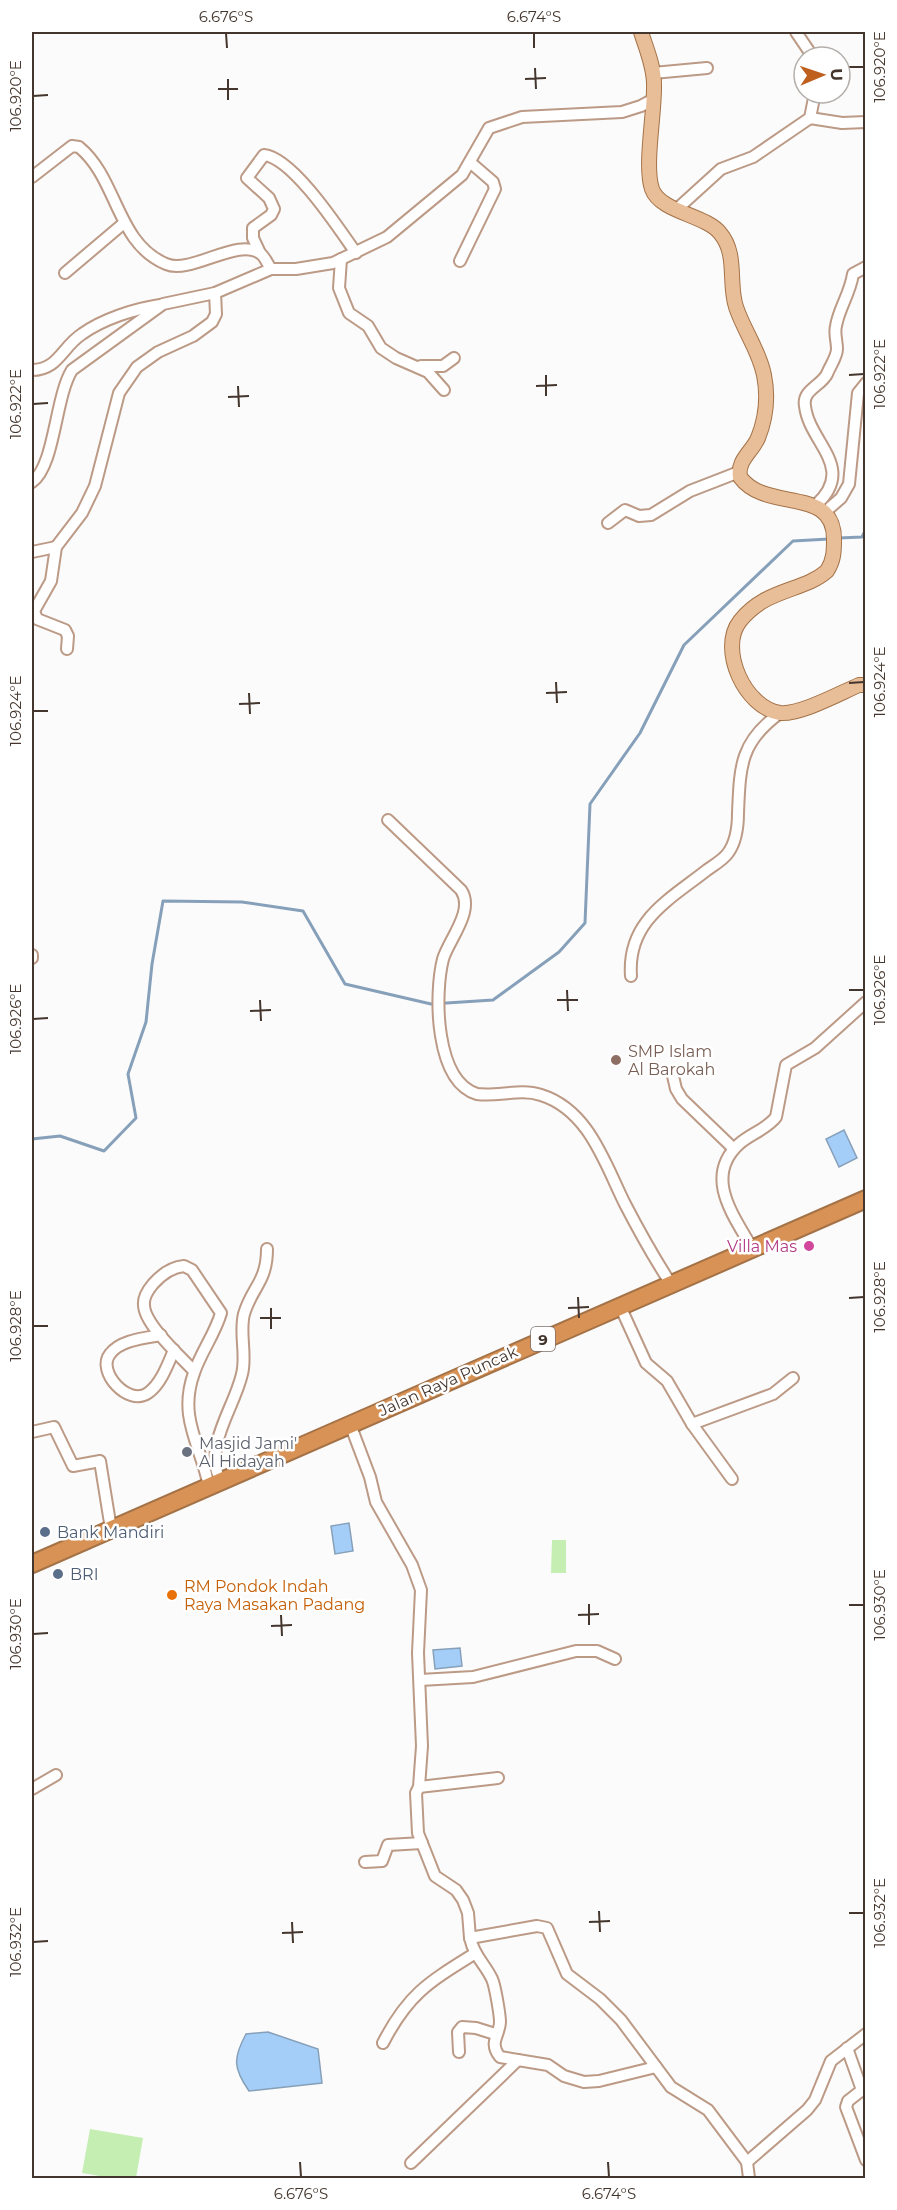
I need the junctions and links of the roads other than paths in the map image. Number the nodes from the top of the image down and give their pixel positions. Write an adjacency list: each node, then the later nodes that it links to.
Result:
1 (640, 32): 5 (main road)
2 (796, 32): 3 (street)
3 (805, 45)
4 (707, 68): 5 (street)
5 (653, 73): 6 (main road)
6 (654, 99): 10 (street); 12 (main road)
7 (812, 105): 8 (street)
8 (810, 117): 9 (street); 12 (street)
9 (866, 122)
10 (471, 163): 14 (street); 17 (street)
11 (32, 177): 13 (street)
12 (677, 209): 28 (main road)
13 (124, 223): 15 (street); 20 (street)
14 (356, 253): 15 (street); 16 (street)
15 (260, 254): 19 (street)
16 (341, 259): 19 (street); 24 (street)
17 (460, 261)
18 (866, 267): 30 (street)
19 (271, 269): 21 (street)
20 (65, 273)
21 (215, 292): 22 (street); 32 (street)
22 (163, 304): 25 (street); 29 (street)
23 (453, 358): 24 (street)
24 (417, 366): 27 (street)
25 (32, 370)
26 (866, 382): 30 (street)
27 (444, 390)
28 (739, 472): 30 (main road); 31 (street)
29 (32, 482)
30 (820, 508): 37 (main road)
31 (608, 523)
32 (56, 547): 33 (street); 34 (street)
33 (32, 552)
34 (34, 606): 35 (street)
35 (67, 649)
36 (863, 684): 37 (main road)
37 (780, 712): 39 (street)
38 (388, 820): 46 (street)
39 (631, 976)
40 (866, 1002): 42 (street)
41 (674, 1076): 42 (street)
42 (734, 1149): 44 (street)
43 (866, 1199): 44 (highway, Jalan Raya Puncak / 9)
44 (752, 1248): 46 (highway, Jalan Raya Puncak / 9)
45 (267, 1250): 56 (street)
46 (671, 1284): 47 (highway, Jalan Raya Puncak / 9)
47 (620, 1306): 52 (highway, Jalan Raya Puncak / 9); 53 (street)
48 (161, 1335): 49 (street); 49 (street); 50 (street)
49 (174, 1350): 50 (street)
50 (194, 1371): 56 (street)
51 (793, 1378): 53 (street)
52 (350, 1424): 56 (highway, Jalan Raya Puncak / 9); 60 (street)
53 (692, 1424): 55 (street)
54 (32, 1432): 57 (street)
55 (732, 1479)
56 (215, 1483): 57 (highway, Jalan Raya Puncak / 9)
57 (111, 1529): 58 (highway, Jalan Raya Puncak / 9)
58 (32, 1564)
59 (615, 1659): 60 (street)
60 (420, 1680): 63 (street)
61 (56, 1775): 64 (street)
62 (498, 1778): 63 (street)
63 (419, 1787): 65 (street)
64 (32, 1789)
65 (423, 1843): 66 (street); 67 (street)
66 (365, 1862)
67 (470, 1938): 68 (street); 75 (street)
68 (474, 1954): 69 (street); 71 (street)
69 (495, 2034): 73 (street); 74 (street)
70 (866, 2034): 72 (street)
71 (383, 2043)
72 (847, 2048): 76 (street); 77 (street)
73 (459, 2052)
74 (518, 2060): 75 (street); 78 (street)
75 (656, 2067): 77 (street)
76 (866, 2160)
77 (747, 2162): 79 (street)
78 (411, 2163)
79 (749, 2178)

